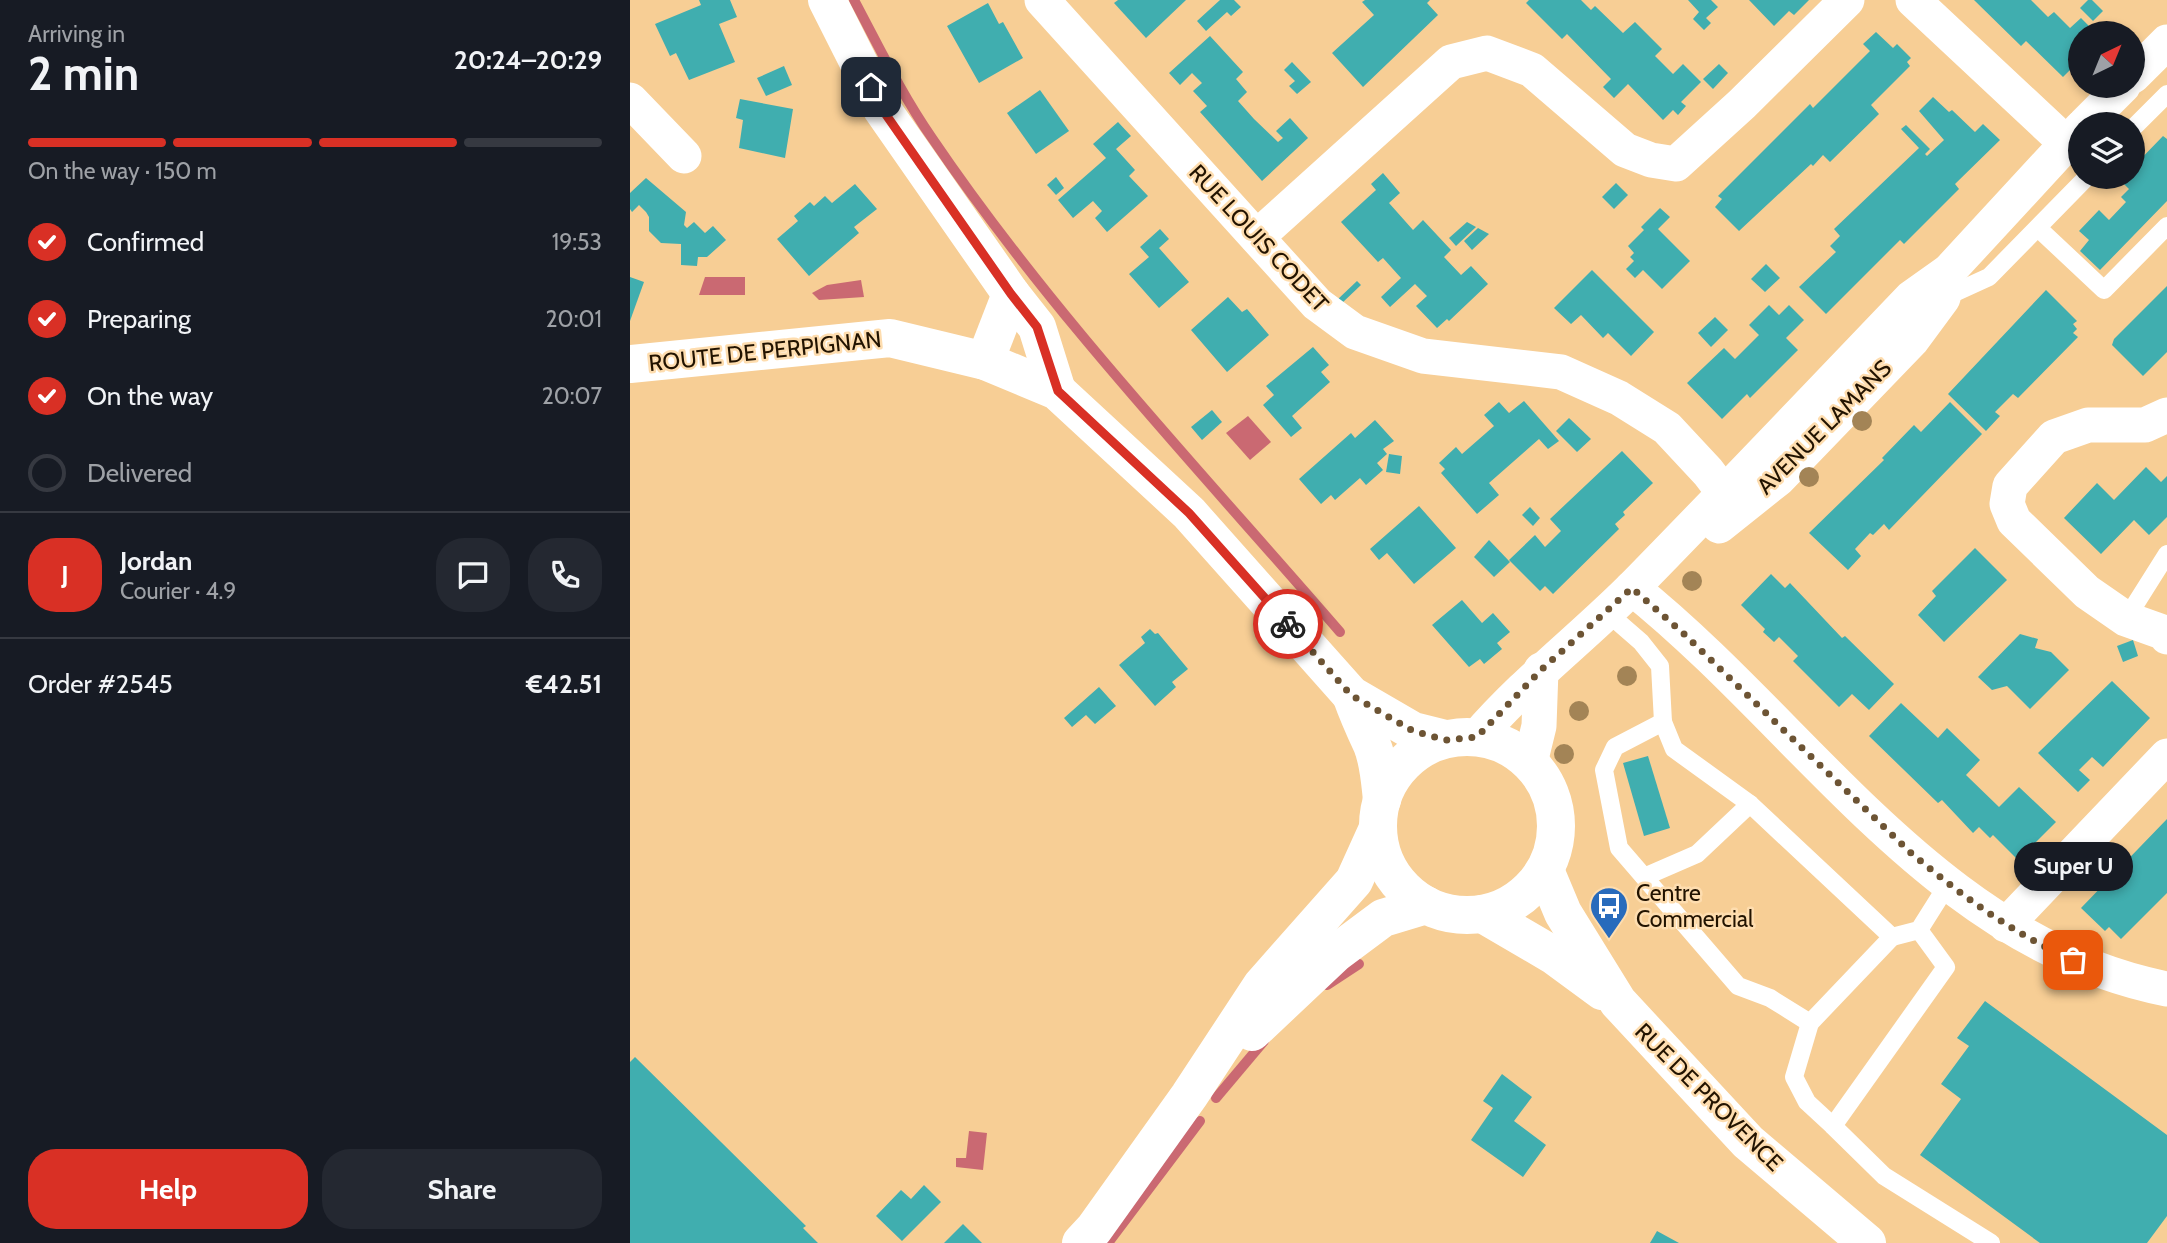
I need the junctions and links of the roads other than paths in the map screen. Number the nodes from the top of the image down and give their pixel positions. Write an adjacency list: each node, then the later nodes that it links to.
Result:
1 (827, 0): 20 (main road)
2 (1042, 0): 18 (street, RUE LOUIS CODET)
3 (1847, 0): 18 (street)
4 (1913, 0): 12 (street)
5 (2165, 50): 6 (street)
6 (2146, 65)
7 (2167, 94): 11 (lane)
8 (2111, 98): 10 (street, AVENUE LAMANS)
9 (630, 100): 14 (street)
10 (2097, 112)
11 (2145, 116)
12 (2068, 125)
13 (2068, 143): 19 (street, AVENUE LAMANS)
14 (684, 156)
15 (2076, 189): 17 (lane)
16 (2167, 226): 17 (lane)
17 (2038, 229): 19 (lane)
18 (1257, 237): 25 (street, RUE LOUIS CODET)
19 (1946, 285): 25 (street, AVENUE LAMANS)
20 (1011, 294): 21 (main road); 23 (main road)
21 (985, 361): 22 (main road, ROUTE DE PERPIGNAN); 23 (main road, ROUTE DE PERPIGNAN)
22 (630, 365)
23 (1058, 391): 32 (main road, ROUTE DE PERPIGNAN)
24 (2167, 415): 29 (street)
25 (1731, 501): 27 (street, AVENUE LAMANS)
26 (2167, 554): 29 (lane)
27 (1634, 585): 28 (street, AVENUE LAMANS); 41 (street)
28 (1602, 616): 31 (street, AVENUE LAMANS); 33 (lane)
29 (2126, 619): 30 (street)
30 (2167, 637)
31 (1541, 670): 34 (street, AVENUE LAMANS); 36 (street)
32 (1351, 695): 34 (main road, ROUTE DE PERPIGNAN); 38 (main road, ROUTE DE PERPIGNAN)
33 (1663, 722): 37 (lane); 40 (lane)
34 (1461, 738): 36 (main road); 38 (main road)
35 (2167, 756): 44 (street)
36 (1530, 763): 39 (main road)
37 (1750, 804): 40 (lane); 46 (lane)
38 (1380, 814): 42 (main road); 50 (main road)
39 (1545, 870): 43 (main road); 48 (main road, RUE DE PROVENCE)
40 (1644, 877): 49 (lane)
41 (1948, 884): 44 (street); 45 (lane)
42 (1426, 905): 43 (main road); 50 (main road)
43 (1483, 914): 48 (main road, RUE DE PROVENCE)
44 (2006, 925): 47 (street)
45 (1919, 930): 46 (lane); 51 (lane)
46 (1892, 937): 49 (lane)
47 (2167, 989)
48 (1618, 1002): 53 (main road, RUE DE PROVENCE)
49 (1810, 1023): 51 (lane)
50 (1189, 1096): 52 (main road)
51 (1833, 1126): 54 (lane)
52 (1081, 1243)
53 (1867, 1243)
54 (1991, 1243)

